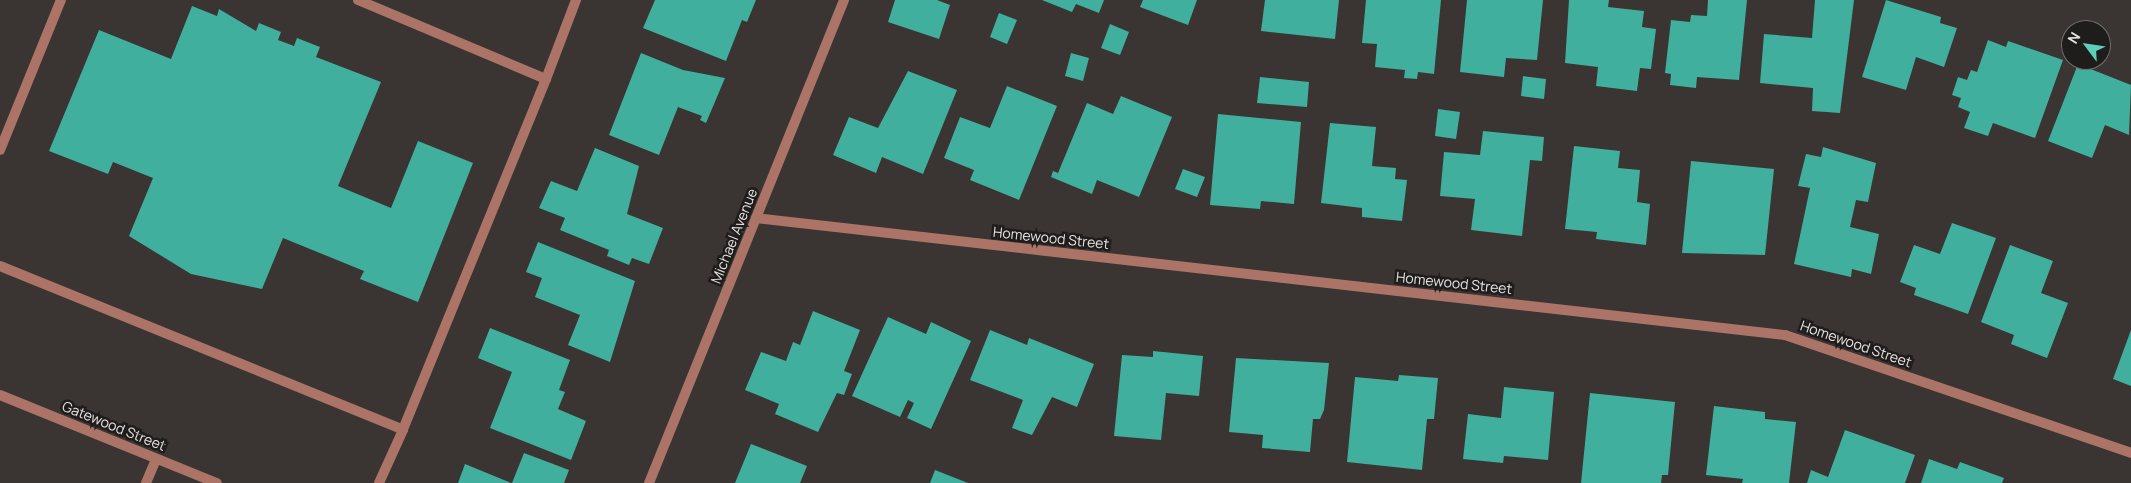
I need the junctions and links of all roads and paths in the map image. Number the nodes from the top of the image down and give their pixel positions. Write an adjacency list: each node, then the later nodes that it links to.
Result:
1 (61, 0): 6 (street)
2 (358, 0): 5 (street)
3 (576, 0): 5 (street)
4 (844, 0): 7 (street, Michael Avenue)
5 (546, 79): 10 (street)
6 (0, 150)
7 (756, 218): 11 (street, Homewood Street); 16 (street, Michael Avenue)
8 (0, 266): 10 (street)
9 (0, 394): 12 (street, Gatewood Street)
10 (403, 430): 15 (street)
11 (2131, 453)
12 (156, 459): 13 (street); 14 (street, Gatewood Street)
13 (146, 483)
14 (217, 483)
15 (379, 483)
16 (649, 483)

